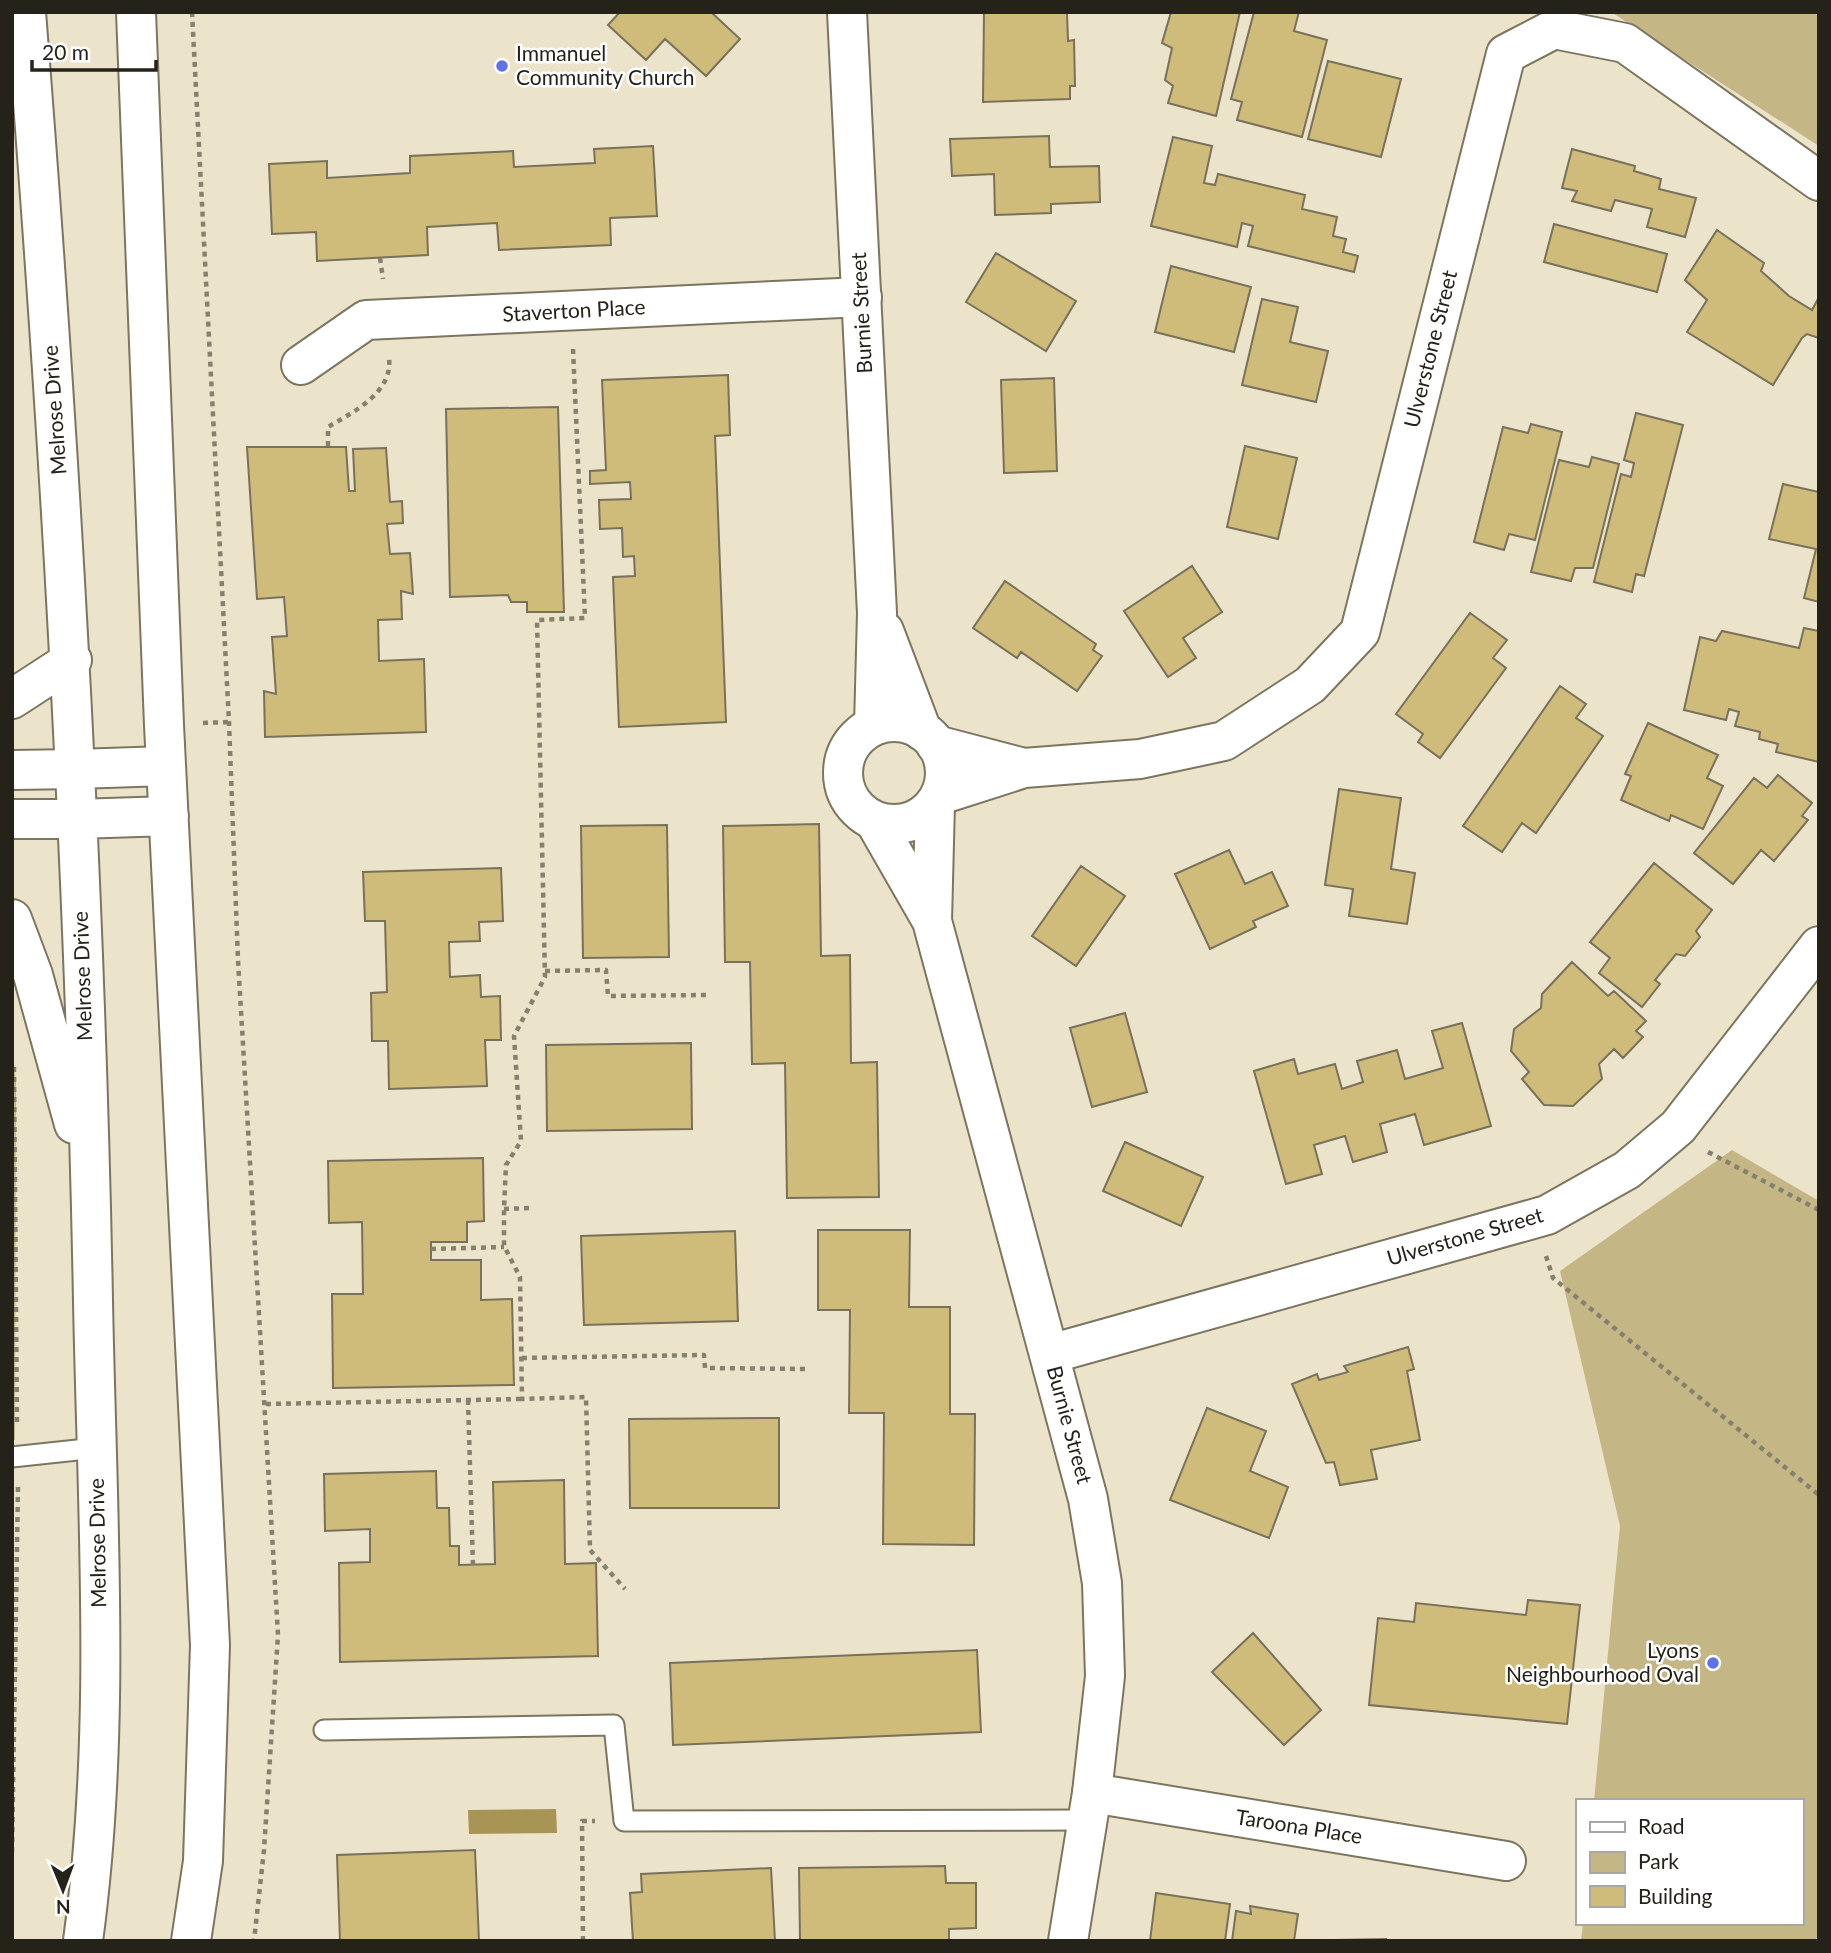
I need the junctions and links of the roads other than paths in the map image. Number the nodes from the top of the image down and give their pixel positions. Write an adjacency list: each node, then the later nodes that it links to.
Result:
1 (26, 12): 8 (street, Melrose Drive)
2 (136, 12): 12 (street)
3 (848, 12): 5 (street, Burnie Street)
4 (1819, 181): 13 (street, Ulverstone Street)
5 (862, 297): 6 (street, Staverton Place); 7 (street, Burnie Street)
6 (301, 365)
7 (877, 613): 10 (street, Burnie Street); 11 (street, Burnie Street)
8 (72, 660): 9 (street); 14 (street, Melrose Drive)
9 (12, 699)
10 (874, 726): 11 (street); 20 (street)
11 (929, 738): 13 (street, Ulverstone Street); 16 (street)
12 (166, 766): 14 (street); 17 (street)
13 (1024, 768): 16 (street, Ulverstone Street)
14 (76, 769): 15 (street); 19 (street, Melrose Drive)
15 (12, 770)
16 (938, 799): 20 (street); 22 (street, Burnie Street)
17 (169, 816): 19 (street); 32 (street)
18 (12, 819): 19 (street)
19 (77, 819): 24 (street, Melrose Drive)
20 (874, 820): 22 (street, Burnie Street)
21 (12, 919): 24 (street)
22 (932, 921): 25 (street, Burnie Street)
23 (1819, 946): 25 (street, Ulverstone Street)
24 (91, 1187): 26 (street, Melrose Drive)
25 (1050, 1354): 29 (street, Burnie Street)
26 (96, 1448): 27 (lane); 31 (street, Melrose Drive)
27 (12, 1457)
28 (324, 1730): 29 (lane)
29 (1089, 1807): 30 (street, Taroona Place); 33 (street, Burnie Street)
30 (1506, 1861)
31 (83, 1941)
32 (191, 1941)
33 (1068, 1941)

